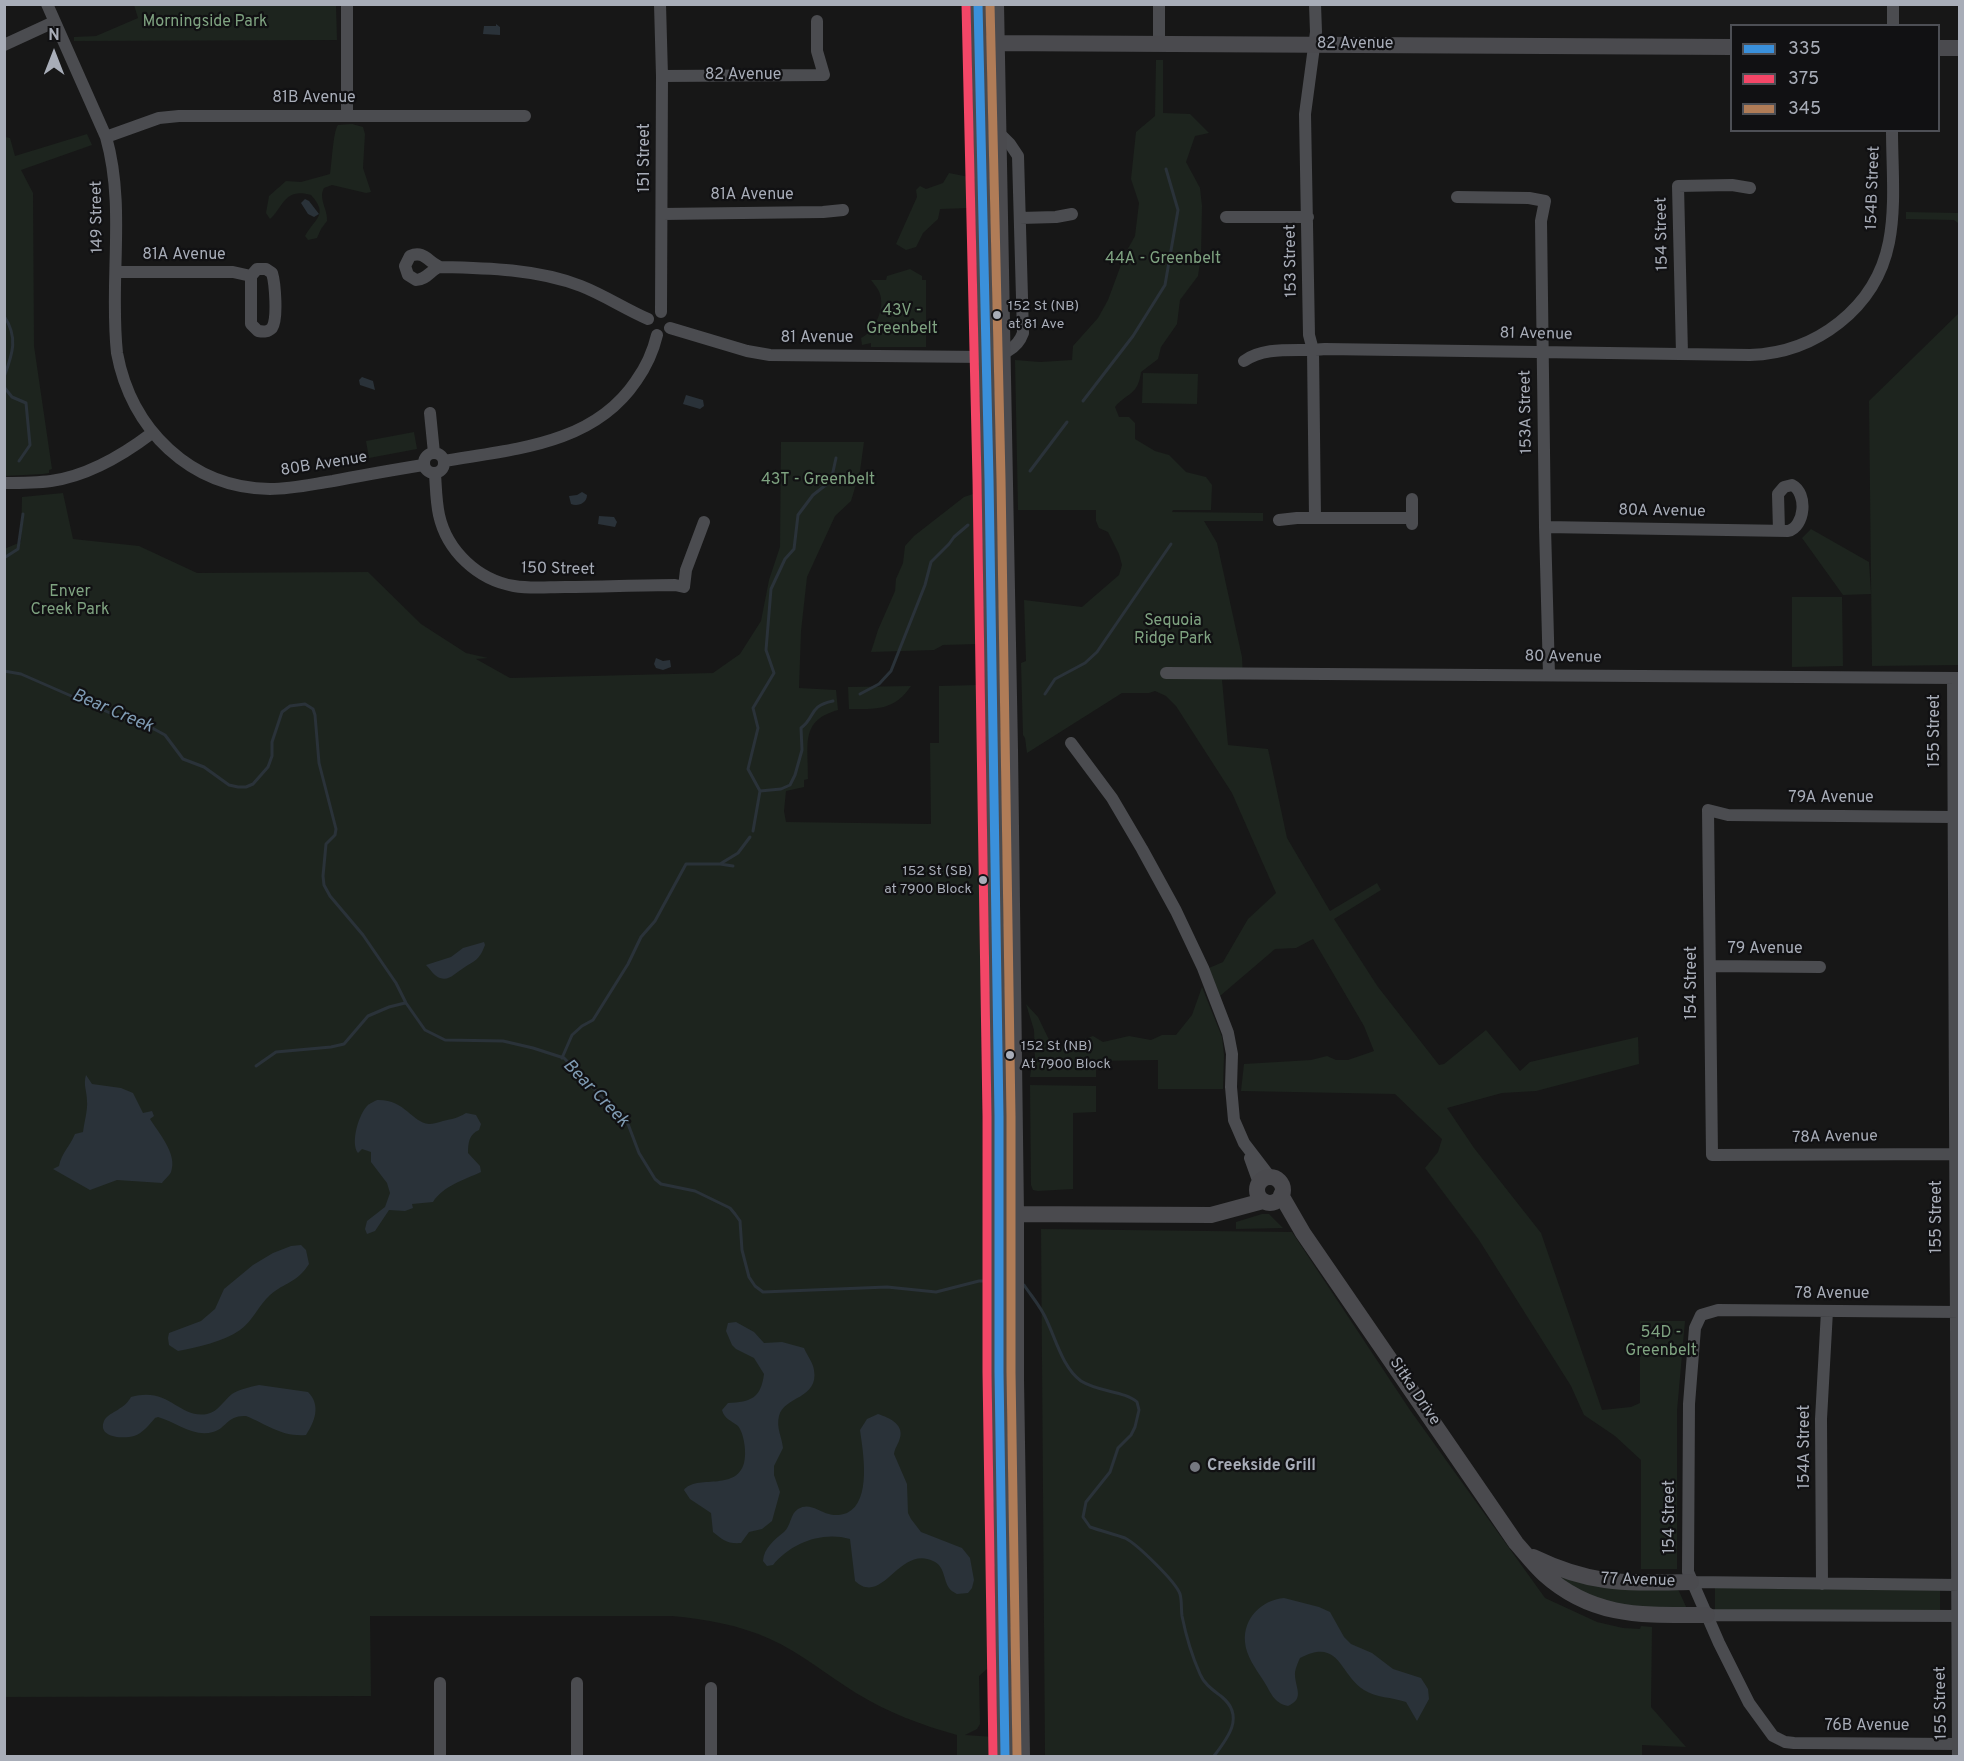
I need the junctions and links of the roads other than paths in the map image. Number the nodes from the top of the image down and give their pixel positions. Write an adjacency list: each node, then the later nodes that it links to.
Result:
1 (48, 4): 10 (street, 149 Street)
2 (347, 4): 21 (street)
3 (660, 4): 20 (street, 151 Street)
4 (978, 4): 12 (main road)
5 (996, 4): 13 (main road)
6 (1159, 4): 14 (street)
7 (1316, 4): 16 (street, 153 Street)
8 (1893, 4): 11 (street)
9 (817, 21): 20 (street, 82 Avenue)
10 (54, 22): 15 (street); 25 (street, 149 Street)
11 (1893, 24)
12 (979, 43): 13 (main road, 82 Avenue); 46 (main road)
13 (998, 43): 14 (main road, 82 Avenue); 24 (main road)
14 (1159, 44): 16 (main road, 82 Avenue)
15 (4, 45)
16 (1314, 45): 17 (main road, 82 Avenue); 32 (street, 153 Street)
17 (1730, 47)
18 (1940, 48): 19 (main road)
19 (1959, 48)
20 (662, 76): 29 (street, 151 Street)
21 (347, 116): 22 (street, 81B Avenue); 25 (street, 81B Avenue)
22 (525, 116)
23 (1892, 132): 40 (street, 154B Street)
24 (999, 133): 33 (street); 44 (main road)
25 (106, 136): 35 (street, 149 Street)
26 (1750, 189): 45 (street, 154 Street)
27 (1457, 197): 43 (street, 153A Street)
28 (843, 210): 29 (street, 81A Avenue)
29 (662, 214): 37 (street, 151 Street)
30 (1072, 214): 33 (street)
31 (1226, 217): 32 (street)
32 (1308, 217): 42 (street, 153 Street)
33 (1020, 218): 44 (street)
34 (440, 267): 38 (street)
35 (116, 272): 36 (street, 81A Avenue); 49 (street, 149 Street)
36 (251, 276): 36 (street, 81A Avenue)
37 (661, 312): 38 (street); 39 (street)
38 (648, 319): 41 (street)
39 (670, 328): 41 (street); 46 (street, 81 Avenue)
40 (1827, 333): 45 (street, 81 Avenue)
41 (657, 335): 51 (street)
42 (1313, 350): 43 (street, 81 Avenue); 47 (street, 81 Avenue); 56 (street, 153 Street)
43 (1543, 352): 45 (street, 81 Avenue); 59 (street, 153A Street)
44 (1003, 354): 46 (street, 81 Avenue); 73 (main road)
45 (1682, 354)
46 (986, 357): 72 (main road)
47 (1244, 361)
48 (430, 413): 50 (street)
49 (152, 433): 52 (street, 80B Avenue); 54 (street)
50 (434, 453): 51 (street); 52 (street)
51 (444, 461): 53 (street)
52 (423, 465): 53 (street)
53 (435, 474): 58 (street, 150 Street)
54 (4, 483)
55 (1412, 499): 56 (street)
56 (1316, 518): 57 (street)
57 (1279, 520)
58 (704, 522)
59 (1545, 527): 60 (street, 80A Avenue); 62 (street, 153A Street)
60 (1779, 531)
61 (1166, 673): 62 (street, 80 Avenue)
62 (1549, 675): 63 (street, 80 Avenue)
63 (1956, 678): 66 (street, 155 Street)
64 (1071, 743): 71 (street)
65 (1708, 810): 66 (street, 79A Avenue); 67 (street, 154 Street)
66 (1953, 817): 69 (street, 155 Street)
67 (1710, 966): 68 (street, 79 Avenue); 70 (street, 154 Street)
68 (1820, 967)
69 (1957, 1154): 70 (street, 78A Avenue); 76 (street, 155 Street)
70 (1712, 1155)
71 (1267, 1192): 73 (main road); 77 (main road, Sitka Drive)
72 (998, 1214): 73 (main road); 91 (main road)
73 (1016, 1214): 92 (main road)
74 (1827, 1311): 75 (street, 78 Avenue); 76 (street, 78 Avenue); 79 (street, 154A Street)
75 (1705, 1312): 78 (street, 154 Street)
76 (1957, 1312): 80 (street, 155 Street)
77 (1525, 1552): 78 (main road, 77 Avenue); 81 (main road, 77 Avenue)
78 (1691, 1582): 79 (street, 77 Avenue); 81 (street, 154 Street)
79 (1822, 1584): 80 (street, 77 Avenue)
80 (1958, 1585): 82 (street, 155 Street)
81 (1707, 1615): 82 (street, 77 Avenue); 86 (street, 154 Street)
82 (1958, 1616): 87 (street, 155 Street)
83 (440, 1683): 88 (street)
84 (577, 1683): 89 (street)
85 (711, 1688): 90 (street)
86 (1777, 1738): 87 (street, 76B Avenue)
87 (1958, 1750)
88 (440, 1756)
89 (577, 1756)
90 (711, 1756)
91 (1005, 1756)
92 (1022, 1756)

